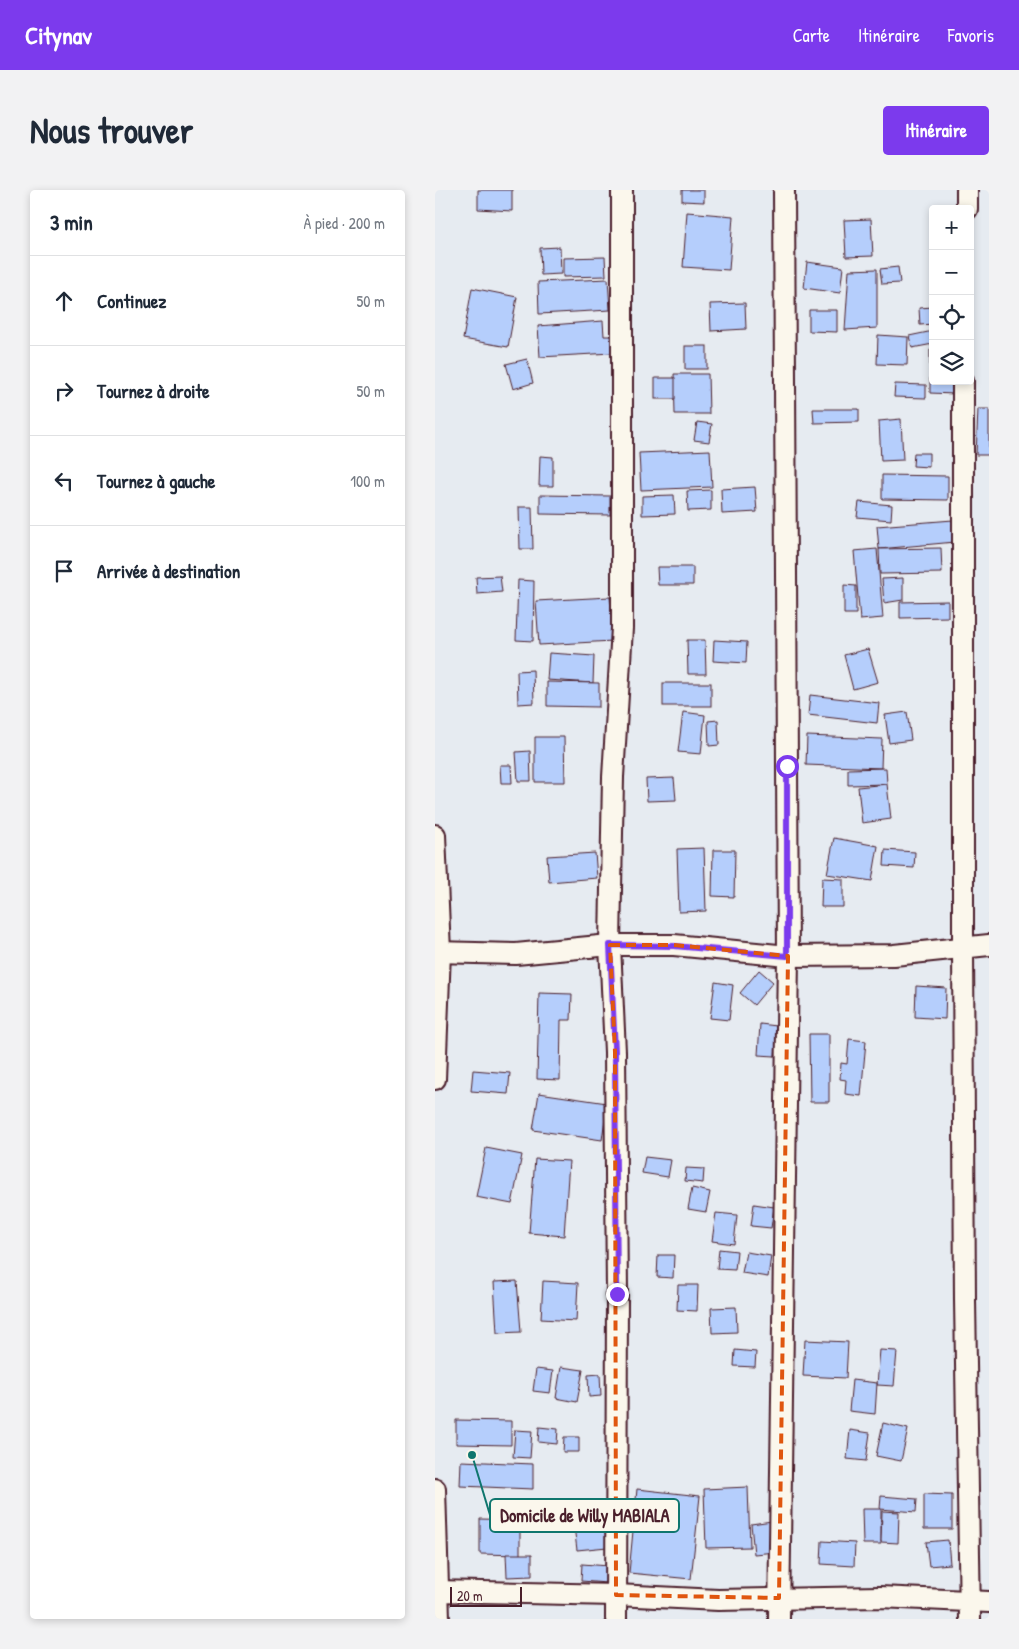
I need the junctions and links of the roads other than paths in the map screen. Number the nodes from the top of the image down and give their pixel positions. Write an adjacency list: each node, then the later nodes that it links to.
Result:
1 (622, 190): 7 (street)
2 (784, 190): 11 (street)
3 (967, 190): 4 (street)
4 (967, 205)
5 (963, 385): 9 (street)
6 (435, 835): 10 (street)
7 (610, 945): 10 (street); 11 (street); 15 (street)
8 (989, 945): 9 (street)
9 (963, 949): 11 (street); 17 (street)
10 (438, 952): 12 (street)
11 (787, 956): 16 (street)
12 (435, 1079)
13 (435, 1489): 14 (street)
14 (437, 1591): 15 (street); 18 (street)
15 (616, 1596): 16 (street); 19 (street)
16 (779, 1598): 17 (street); 20 (street)
17 (977, 1608)
18 (439, 1619)
19 (616, 1619)
20 (779, 1619)

